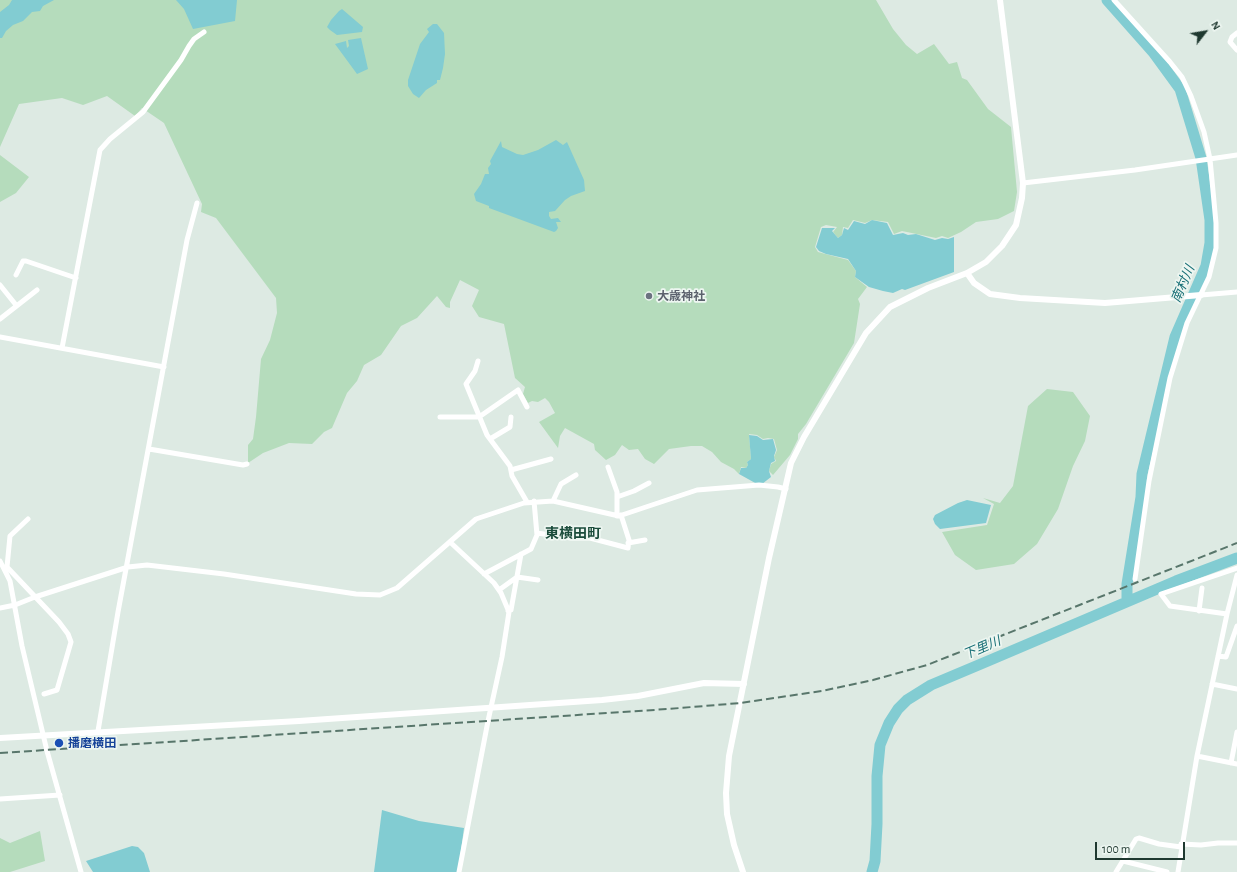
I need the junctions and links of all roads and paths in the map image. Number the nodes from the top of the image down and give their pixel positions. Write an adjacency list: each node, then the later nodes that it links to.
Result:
1 (1000, 0): 8 (street)
2 (1114, 0): 7 (street)
3 (204, 32): 12 (street)
4 (1237, 33): 5 (street)
5 (1237, 50)
6 (1237, 155): 7 (street)
7 (1210, 159): 8 (street); 17 (street)
8 (1022, 183): 10 (street)
9 (197, 203): 23 (street)
10 (967, 273): 17 (street); 36 (street)
11 (16, 275): 12 (street)
12 (76, 278): 21 (street)
13 (0, 285): 15 (street)
14 (37, 290): 18 (street)
15 (2, 292): 18 (street)
16 (1237, 292): 17 (street)
17 (1201, 295): 55 (street)
18 (16, 305): 19 (street)
19 (0, 319)
20 (0, 337): 21 (street)
21 (65, 349): 23 (street)
22 (478, 361): 26 (street)
23 (164, 367): 29 (street)
24 (527, 407): 26 (street)
25 (440, 417): 26 (street)
26 (479, 417): 28 (street)
27 (511, 417): 28 (street)
28 (490, 439): 33 (street)
29 (149, 449): 31 (street); 50 (street)
30 (551, 459): 33 (street)
31 (247, 464)
32 (608, 467): 37 (street)
33 (511, 470): 40 (street)
34 (576, 475): 39 (street)
35 (649, 483): 37 (street)
36 (786, 489): 41 (street); 67 (street)
37 (617, 497): 41 (street)
38 (534, 501): 39 (street); 40 (street); 43 (street)
39 (554, 501): 41 (street)
40 (527, 502): 45 (street)
41 (619, 516): 46 (street)
42 (28, 519): 49 (street)
43 (537, 534): 46 (street); 47 (street)
44 (644, 540): 46 (street)
45 (450, 542): 50 (street); 52 (street)
46 (628, 543)
47 (521, 554): 52 (street); 54 (street)
48 (0, 561): 49 (street)
49 (6, 567): 59 (street); 60 (street)
50 (128, 567): 59 (street); 72 (street)
51 (1237, 568): 63 (street)
52 (484, 574): 58 (street)
53 (1237, 575): 64 (street)
54 (517, 577): 56 (street); 58 (street); 62 (street)
55 (1135, 579)
56 (538, 580)
57 (1202, 588): 63 (street)
58 (499, 590): 62 (street)
59 (35, 597): 60 (street); 70 (street)
60 (15, 606): 61 (street); 74 (street)
61 (0, 608)
62 (508, 611): 71 (street)
63 (1198, 611): 64 (street)
64 (1227, 614): 66 (street)
65 (1237, 626): 66 (street)
66 (1218, 656): 68 (street)
67 (744, 684): 71 (street); 85 (street)
68 (1212, 684): 69 (street); 76 (street)
69 (1237, 689)
70 (44, 694)
71 (492, 708): 72 (street); 84 (street)
72 (98, 731): 74 (street)
73 (1237, 732): 77 (street)
74 (44, 734): 75 (street); 78 (street)
75 (0, 738)
76 (1197, 756): 77 (street); 81 (street)
77 (1234, 763)
78 (60, 795): 79 (street); 83 (street)
79 (0, 799)
80 (1237, 843): 81 (street)
81 (1181, 845): 82 (street); 88 (street)
82 (1123, 861): 86 (street); 87 (street)
83 (81, 872)
84 (459, 872)
85 (743, 872)
86 (1116, 872)
87 (1167, 872)
88 (1178, 872)

